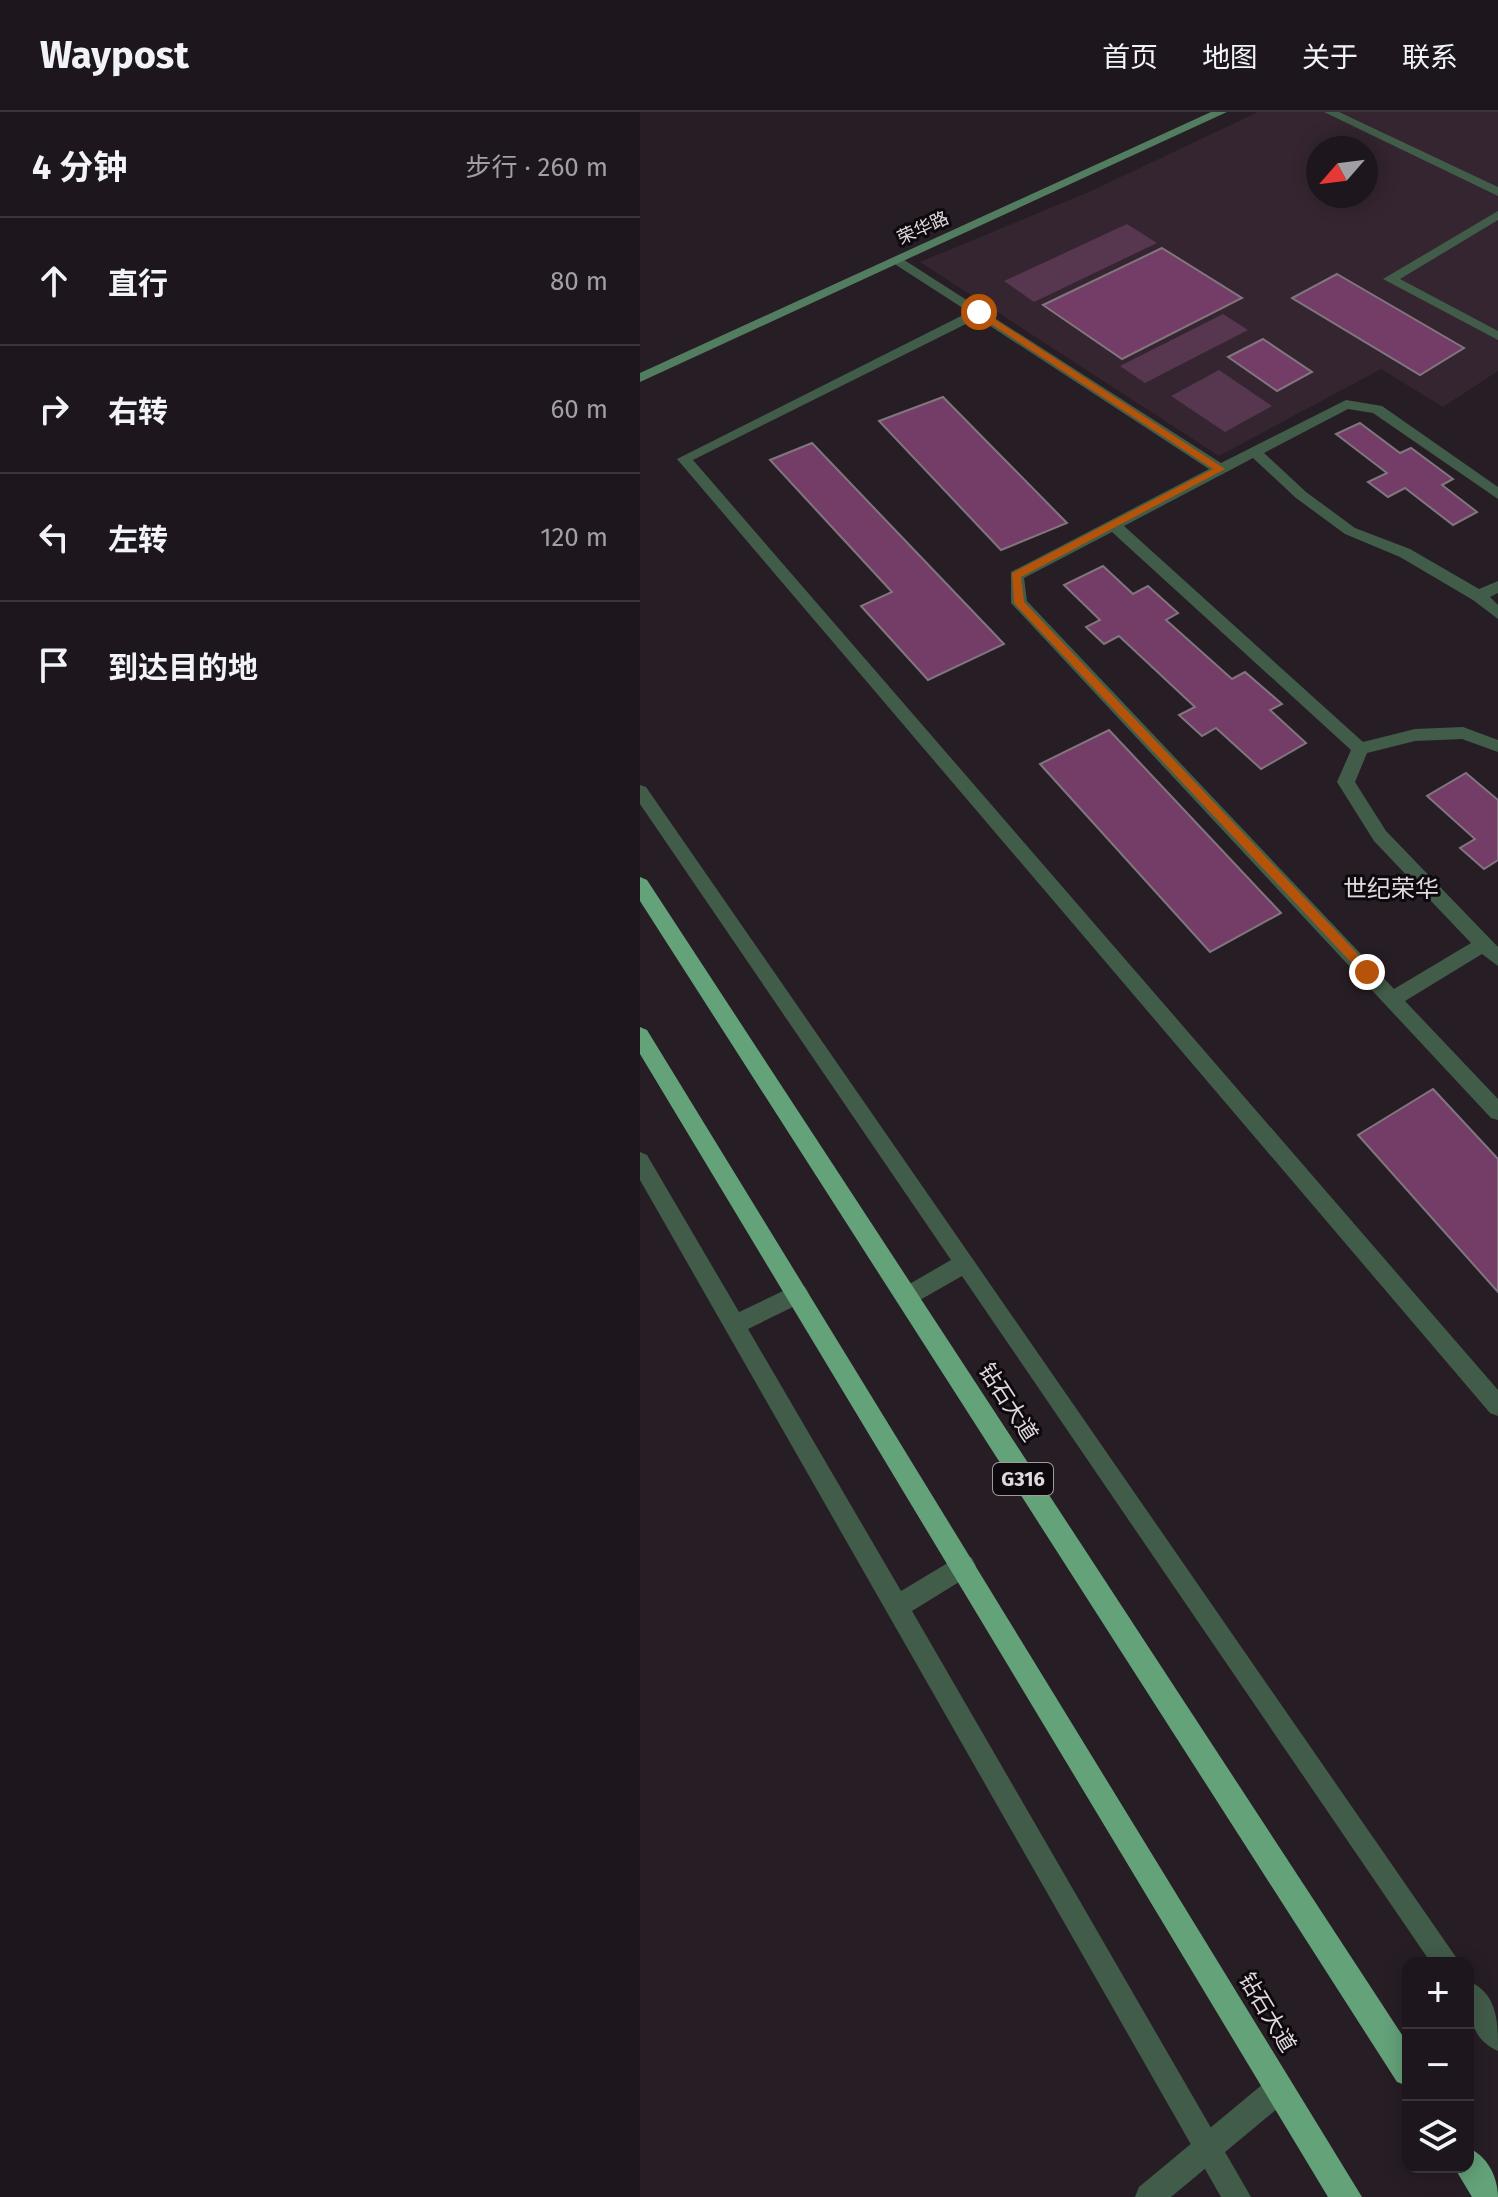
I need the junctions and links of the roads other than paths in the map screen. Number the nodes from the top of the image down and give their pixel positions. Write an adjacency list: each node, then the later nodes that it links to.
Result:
1 (1221, 112): 5 (main road, 荣华路)
2 (1330, 112): 3 (street)
3 (1498, 192)
4 (1498, 215): 7 (street)
5 (898, 260): 6 (street); 8 (main road, 荣华路)
6 (979, 312): 10 (street); 30 (street)
7 (1498, 336)
8 (640, 378)
9 (1255, 452): 10 (street); 11 (street); 14 (street)
10 (1220, 469): 12 (street)
11 (1498, 494)
12 (1114, 525): 17 (street); 22 (street)
13 (1498, 586): 14 (street)
14 (1479, 596): 15 (street)
15 (1498, 614)
16 (1497, 743): 17 (street)
17 (1360, 749): 20 (street)
18 (640, 791): 26 (street)
19 (640, 885): 28 (highway, 钻石大道 / G316)
20 (1482, 945): 21 (street); 22 (street)
21 (1498, 959)
22 (1393, 999): 24 (street)
23 (640, 1036): 27 (highway, 钻石大道)
24 (1498, 1112)
25 (640, 1161): 29 (street)
26 (965, 1263): 28 (street); 33 (street)
27 (798, 1294): 29 (street); 31 (highway, 钻石大道)
28 (906, 1297): 36 (highway, 钻石大道 / G316)
29 (736, 1324): 32 (street)
30 (1498, 1406)
31 (964, 1566): 32 (street); 37 (highway, 钻石大道)
32 (899, 1606): 38 (street)
33 (1443, 1957)
34 (1474, 2003): 35 (street)
35 (1498, 2037)
36 (1402, 2062)
37 (1279, 2089): 38 (street); 42 (highway, 钻石大道)
38 (1209, 2147): 40 (street); 41 (street)
39 (1474, 2172): 43 (highway)
40 (1149, 2197)
41 (1237, 2197)
42 (1346, 2197)
43 (1490, 2197)

